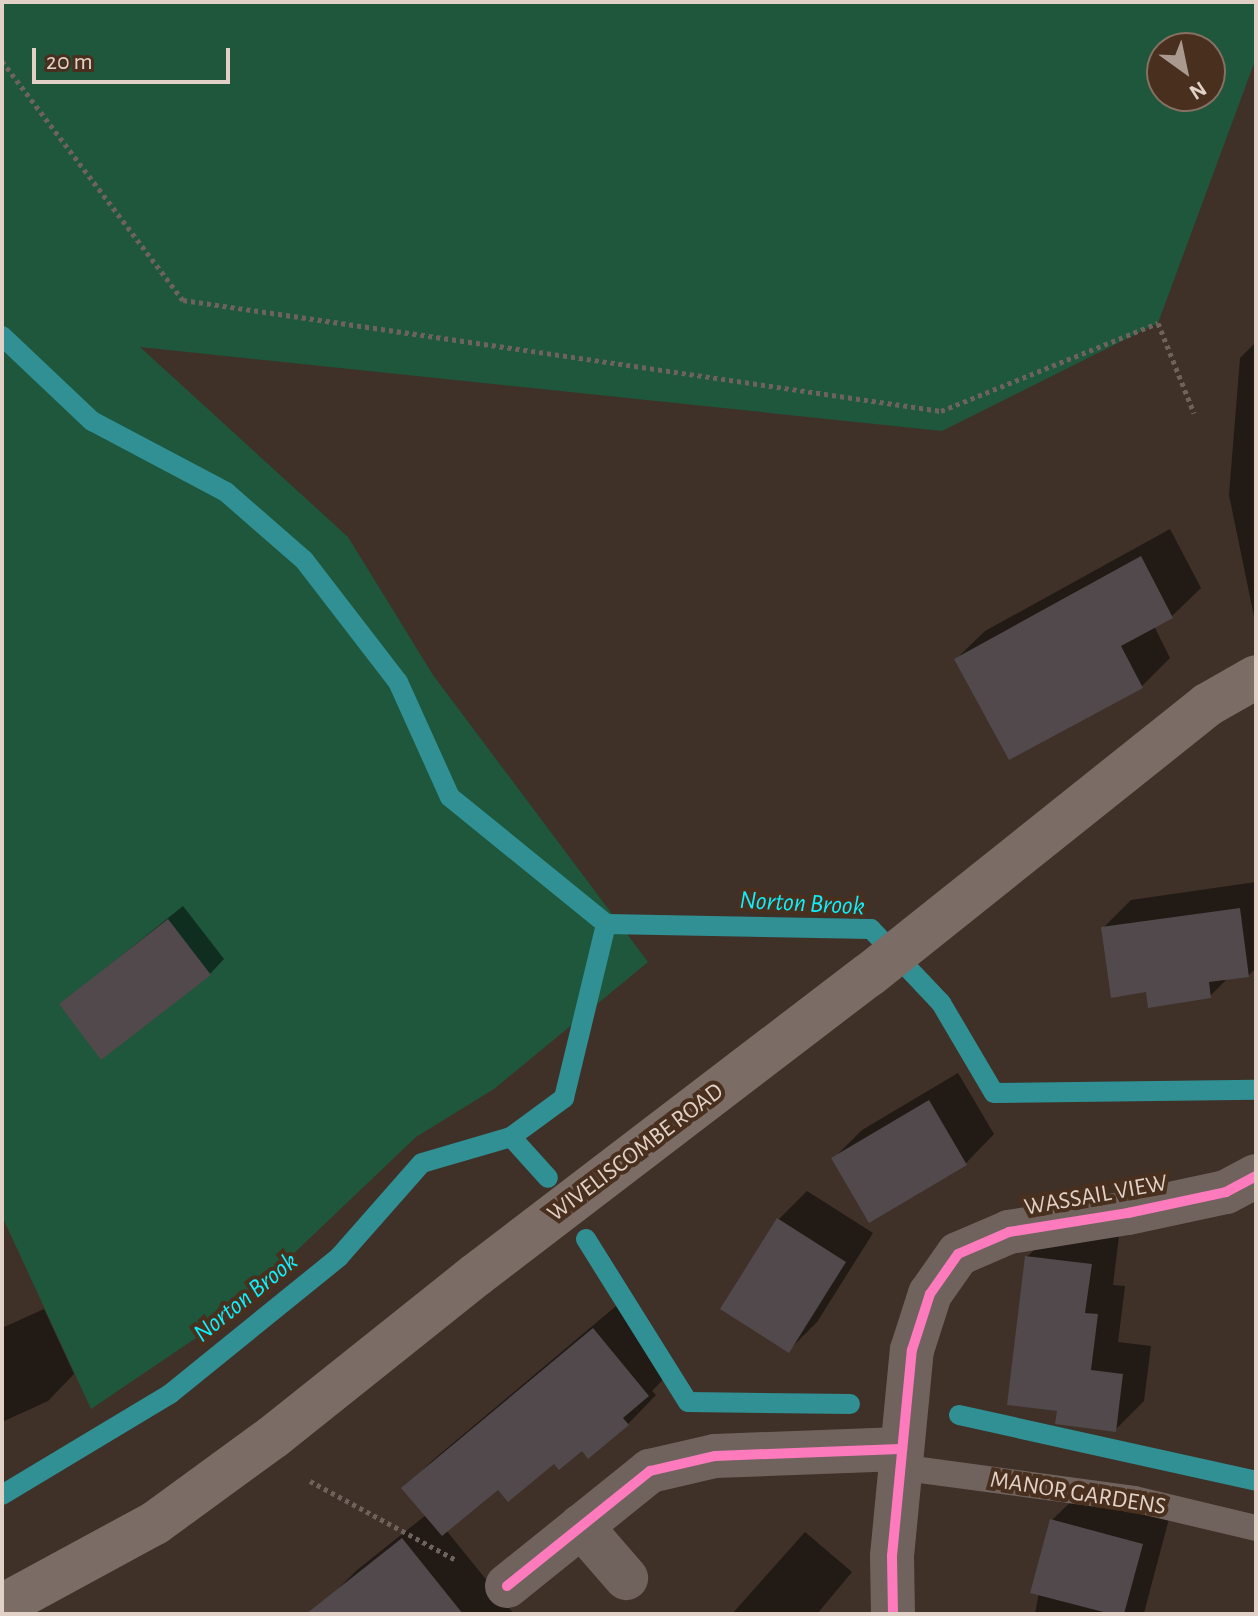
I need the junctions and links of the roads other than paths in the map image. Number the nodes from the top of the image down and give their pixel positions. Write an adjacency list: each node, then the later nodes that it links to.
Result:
1 (1256, 677): 8 (main road, WIVELISCOMBE ROAD)
2 (1256, 1176): 3 (street, WASSAIL VIEW)
3 (899, 1458): 4 (street); 5 (lane, MANOR GARDENS); 9 (street, WASSAIL VIEW)
4 (581, 1526): 6 (street); 7 (street)
5 (1256, 1528)
6 (626, 1578)
7 (507, 1586)
8 (2, 1606)
9 (893, 1614)

